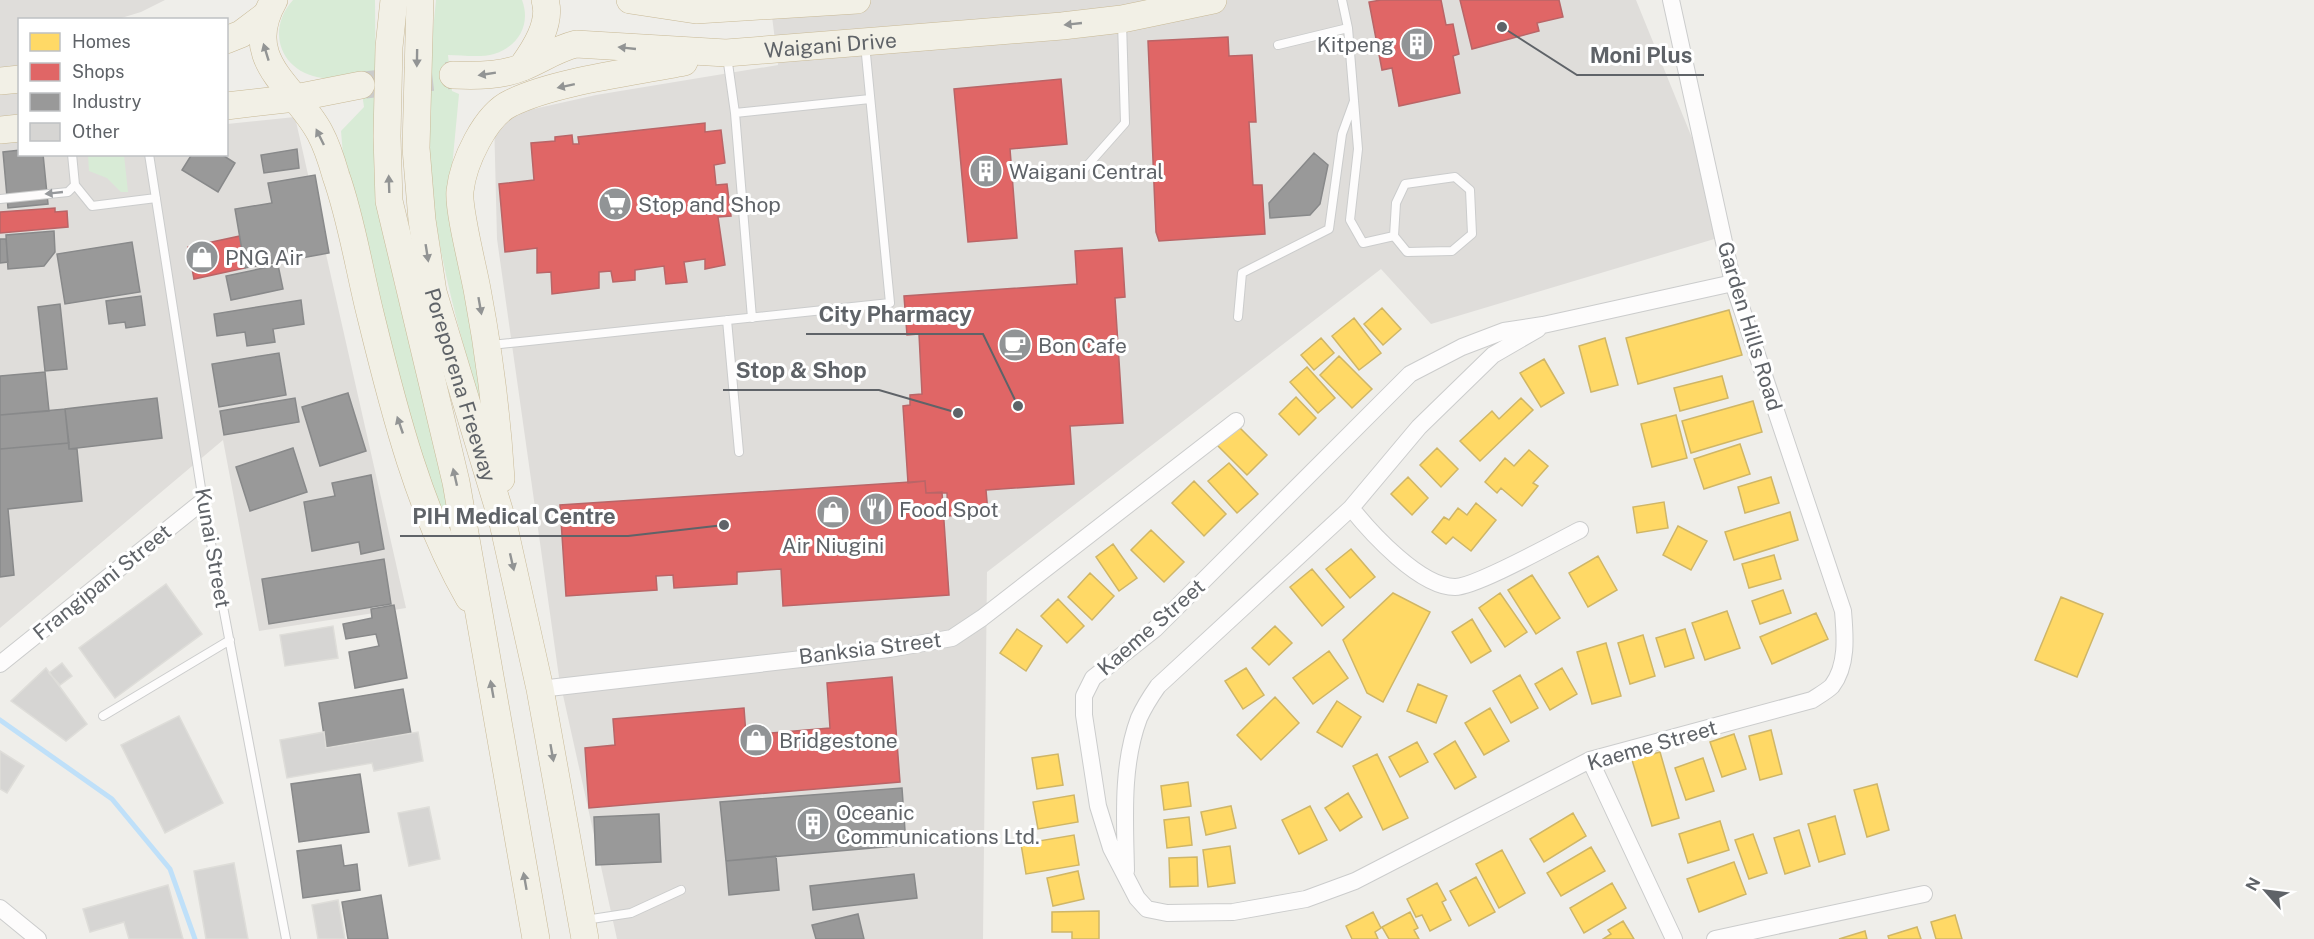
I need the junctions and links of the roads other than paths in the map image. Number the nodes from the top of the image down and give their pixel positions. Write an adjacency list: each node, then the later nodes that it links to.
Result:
1 (394, 0): 51 (highway, Poreporena Freeway, one-way to 1)
2 (420, 0): 48 (highway, Poreporena Freeway, one-way to 48)
3 (545, 0): 18 (highway)
4 (630, 0): 10 (highway, Waigani Drive)
5 (857, 0): 9 (highway, Waigani Drive)
6 (1213, 0): 12 (highway, Waigani Drive)
7 (1342, 0): 13 (lane)
8 (1671, 0): 38 (street, Garden Hills Road)
9 (792, 3): 10 (highway, Waigani Drive)
10 (714, 4)
11 (269, 8): 14 (highway); 23 (highway, one-way to 11)
12 (1122, 19): 15 (highway, Waigani Drive, one-way to 15); 33 (lane)
13 (1348, 28): 16 (lane); 24 (lane)
14 (228, 39)
15 (864, 43): 17 (highway, Waigani Drive); 25 (lane)
16 (1278, 45)
17 (726, 53): 18 (highway, Waigani Drive, one-way to 18); 26 (highway, one-way to 26); 28 (lane)
18 (522, 68): 19 (highway, Waigani Drive, one-way to 19); 26 (highway)
19 (453, 75)
20 (18, 79): 21 (highway)
21 (0, 81)
22 (361, 85): 23 (highway)
23 (295, 98): 27 (highway); 51 (highway, one-way to 23)
24 (1356, 98): 37 (lane); 39 (lane)
25 (870, 99): 28 (lane); 40 (lane)
26 (509, 103): 43 (highway, one-way to 43)
27 (228, 106)
28 (735, 113): 40 (lane)
29 (18, 128): 30 (highway)
30 (0, 130)
31 (72, 156): 34 (lane)
32 (149, 156): 35 (lane, Kunai Street)
33 (1079, 175)
34 (75, 185): 35 (lane); 36 (lane, one-way to 36)
35 (156, 198): 46 (lane, Kunai Street)
36 (0, 199)
37 (1394, 236): 37 (lane)
38 (1733, 283): 42 (street, Kaeme Street); 50 (street, Garden Hills Road)
39 (1238, 317)
40 (752, 318): 41 (lane)
41 (727, 320): 43 (lane); 45 (lane)
42 (1543, 325): 47 (street); 57 (street, Kaeme Street)
43 (488, 345): 48 (highway)
44 (1236, 421): 54 (street, Banksia Street)
45 (739, 452)
46 (203, 501): 52 (lane, Kunai Street); 53 (street, Frangipani Street)
47 (1351, 508): 49 (street); 57 (street)
48 (503, 523): 54 (highway, Poreporena Freeway, one-way to 54)
49 (1580, 530)
50 (1843, 610): 56 (street, Kaeme Street)
51 (478, 615): 64 (highway, Poreporena Freeway, one-way to 51)
52 (230, 640): 55 (lane); 63 (lane, Kunai Street)
53 (0, 664)
54 (540, 689): 61 (highway, Poreporena Freeway, one-way to 61)
55 (103, 716)
56 (1590, 760): 57 (street, Kaeme Street); 65 (street)
57 (1126, 874)
58 (681, 890): 61 (lane)
59 (1924, 894): 66 (street)
60 (0, 908): 62 (street)
61 (583, 930)
62 (38, 939)
63 (286, 939)
64 (536, 939)
65 (1674, 939)
66 (1715, 939)

